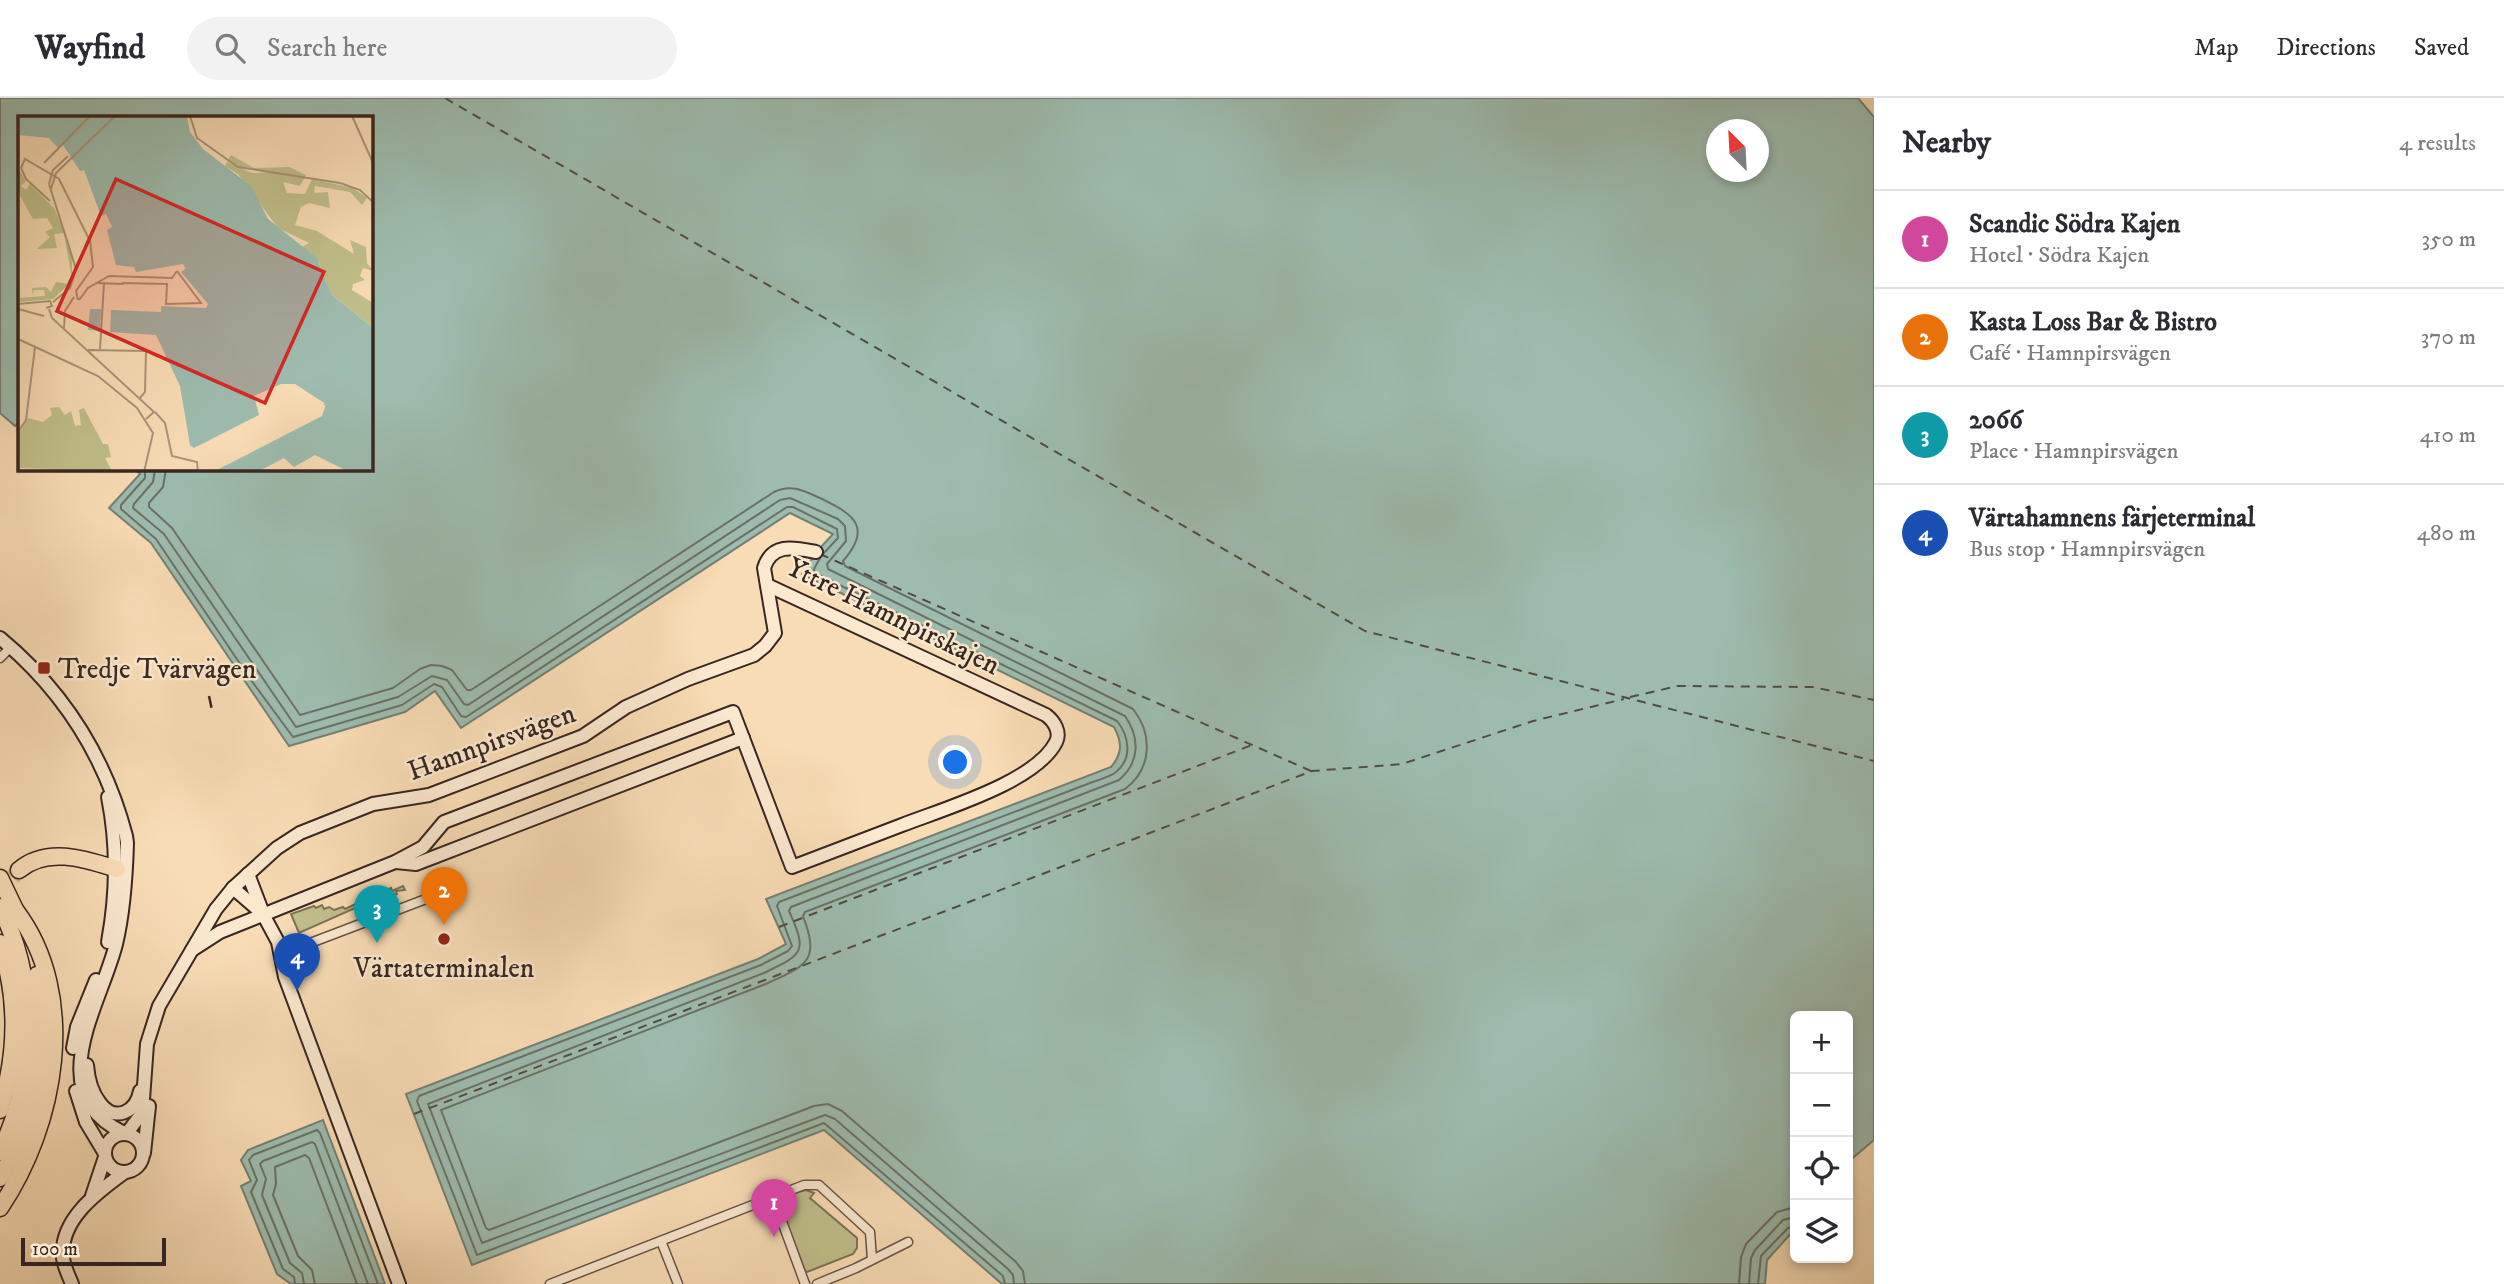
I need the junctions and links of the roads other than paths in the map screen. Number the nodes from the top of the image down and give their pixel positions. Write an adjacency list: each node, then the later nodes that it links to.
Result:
1 (816, 552): 2 (main road, Yttre Hamnpirskajen)
2 (767, 584): 8 (main road, Yttre Hamnpirskajen); 11 (main road, Hamnpirsvägen)
3 (0, 638): 4 (main road)
4 (11, 647): 5 (street); 10 (main road)
5 (0, 658)
6 (743, 738): 7 (main road, Hamnpirsvägen); 7 (main road, Hamnpirsvägen); 8 (main road, Hamnpirsvägen)
7 (395, 862): 16 (main road, Hamnpirsvägen)
8 (792, 867)
9 (19, 870): 10 (highway)
10 (121, 870): 20 (main road); 25 (main road)
11 (248, 874): 13 (main road, Hamnpirsvägen); 16 (main road)
12 (0, 878): 15 (highway)
13 (233, 888): 16 (main road); 19 (main road, Hamnpirsvägen)
14 (447, 891): 17 (street)
15 (8, 909): 24 (highway); 28 (highway); 31 (highway)
16 (264, 916): 17 (main road); 19 (main road, Hamnpirsvägen)
17 (278, 942): 36 (main road)
18 (0, 943): 22 (highway)
19 (192, 950): 21 (main road, Hamnpirsvägen)
20 (88, 1025): 21 (main road); 23 (main road)
21 (146, 1063): 23 (main road, Hamnpirsvägen); 26 (main road, Hamnpirsvägen)
22 (0, 1110)
23 (125, 1133): 25 (main road); 26 (main road)
24 (0, 1152)
25 (104, 1154): 27 (main road); 29 (main road)
26 (143, 1157): 27 (main road)
27 (125, 1172): 29 (main road)
28 (0, 1178)
29 (92, 1196): 35 (main road)
30 (773, 1197): 32 (street); 34 (street); 39 (street)
31 (0, 1208)
32 (661, 1241): 37 (street); 38 (street)
33 (908, 1242): 34 (street)
34 (872, 1259): 40 (street)
35 (72, 1284)
36 (399, 1284)
37 (550, 1284)
38 (678, 1284)
39 (806, 1284)
40 (817, 1284)

